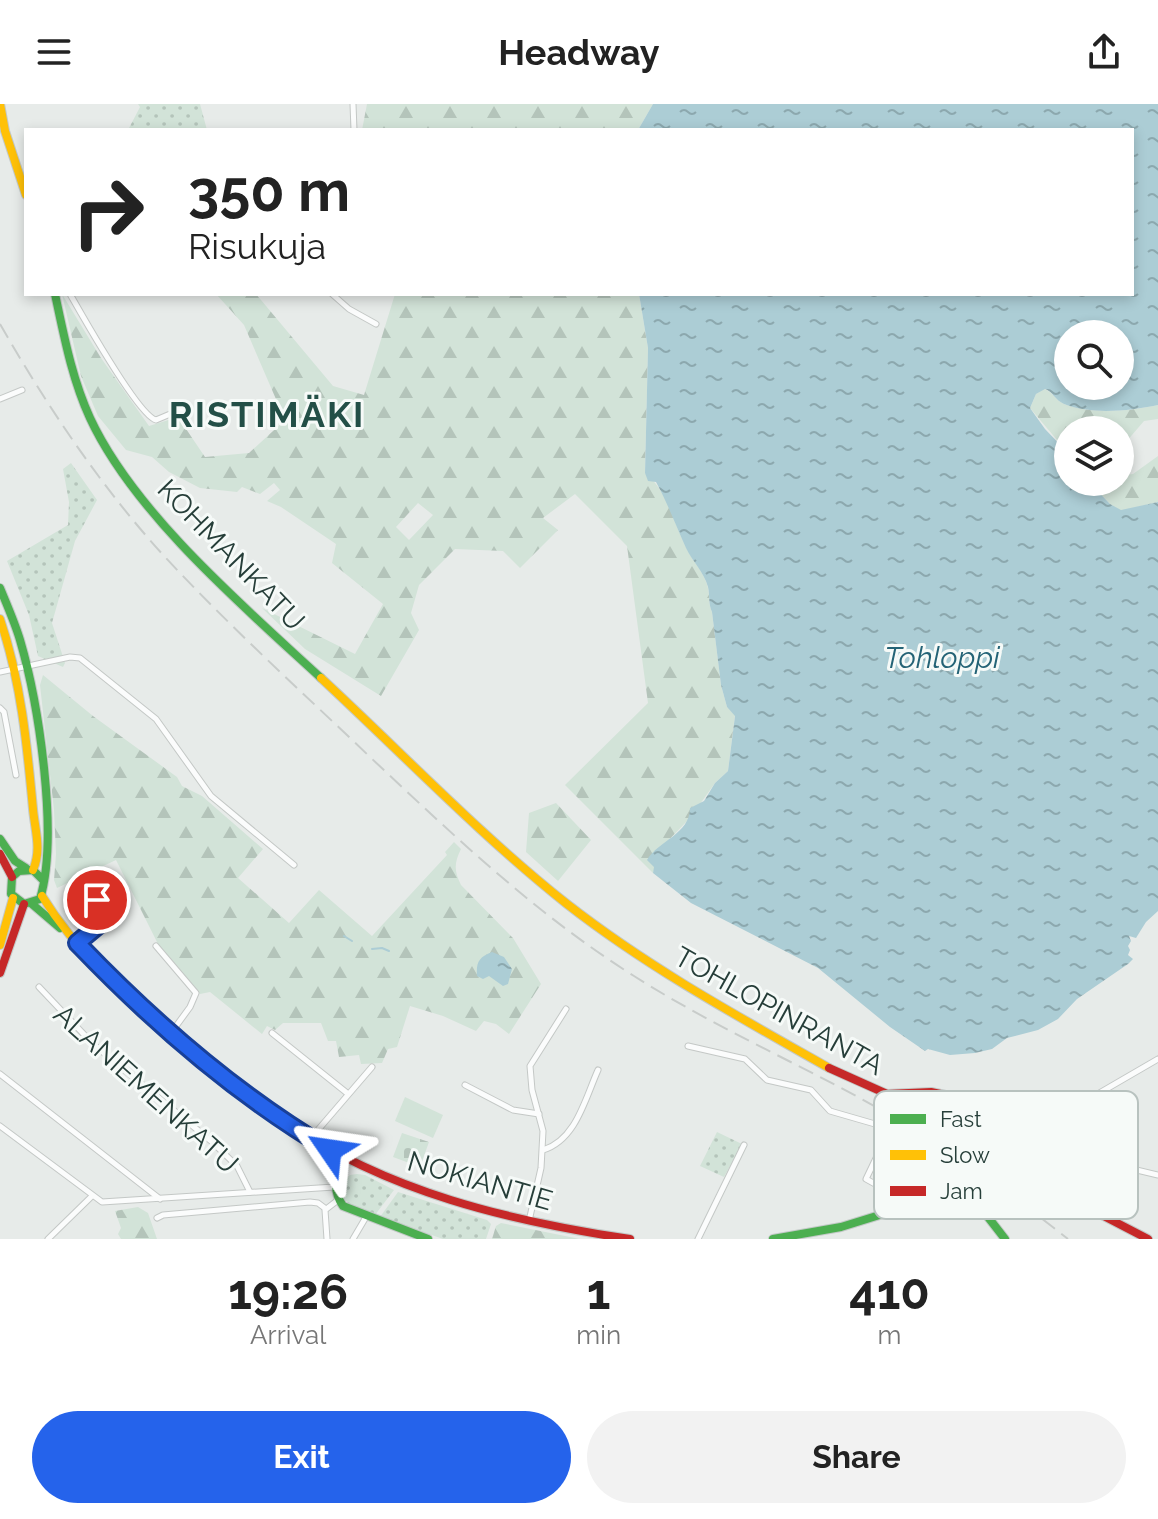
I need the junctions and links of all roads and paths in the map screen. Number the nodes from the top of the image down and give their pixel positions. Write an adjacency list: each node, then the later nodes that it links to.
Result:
1 (0, 104): 4 (main road)
2 (353, 104): 3 (street)
3 (354, 128)
4 (24, 189)
5 (55, 296): 19 (main road, KOHMANKATU)
6 (71, 296): 11 (street)
7 (334, 296): 8 (street)
8 (376, 324)
9 (22, 390): 10 (street)
10 (0, 399)
11 (182, 409)
12 (0, 588): 14 (main road)
13 (0, 619): 15 (main road)
14 (26, 667): 15 (street); 22 (street); 25 (main road)
15 (15, 669): 16 (street); 23 (main road)
16 (0, 672)
17 (0, 708): 18 (street)
18 (16, 775)
19 (449, 798): 45 (main road, TOHLOPINRANTA)
20 (0, 839): 23 (main road)
21 (0, 854): 24 (main road)
22 (294, 865)
23 (30, 869): 24 (main road); 25 (main road)
24 (12, 877): 27 (main road)
25 (44, 881): 26 (main road)
26 (42, 896): 29 (main road); 30 (main road, NOKIANTIE)
27 (13, 898): 29 (main road); 32 (main road)
28 (97, 900): 31 (street)
29 (28, 904): 30 (main road, NOKIANTIE); 34 (main road)
30 (67, 933): 31 (main road, NOKIANTIE)
31 (77, 943): 37 (main road, NOKIANTIE)
32 (0, 945)
33 (156, 946): 37 (street)
34 (0, 973)
35 (39, 987): 60 (street, ALANIEMENKATU)
36 (566, 1009): 48 (street)
37 (171, 1033): 51 (main road, NOKIANTIE)
38 (272, 1033): 47 (street)
39 (688, 1046): 49 (street)
40 (1158, 1059): 46 (street)
41 (372, 1067): 47 (street)
42 (598, 1070): 53 (street)
43 (0, 1074): 62 (street)
44 (465, 1085): 48 (street)
45 (875, 1091)
46 (1104, 1091)
47 (347, 1093): 51 (street)
48 (539, 1114): 53 (street)
49 (874, 1124)
50 (0, 1126): 61 (street)
51 (311, 1138): 54 (main road, NOKIANTIE)
52 (744, 1145): 76 (street)
53 (543, 1150): 70 (street)
54 (346, 1158): 59 (main road); 70 (main road, NOKIANTIE)
55 (874, 1162): 58 (street)
56 (1138, 1170): 57 (street)
57 (1158, 1175)
58 (874, 1183)
59 (334, 1187): 60 (street); 63 (main road)
60 (250, 1192): 62 (street)
61 (91, 1197): 62 (street); 71 (street)
62 (161, 1200)
63 (338, 1200): 64 (street); 65 (main road)
64 (326, 1209): 67 (street); 72 (street)
65 (366, 1217): 73 (street); 74 (main road)
66 (874, 1217): 77 (main road)
67 (157, 1218)
68 (990, 1219): 78 (main road)
69 (1111, 1219): 79 (main road, TOHLOPINRANTA)
70 (529, 1221): 75 (main road, NOKIANTIE)
71 (48, 1239)
72 (327, 1239)
73 (353, 1239)
74 (428, 1239)
75 (630, 1239)
76 (698, 1239)
77 (773, 1239)
78 (1005, 1239)
79 (1148, 1239)

